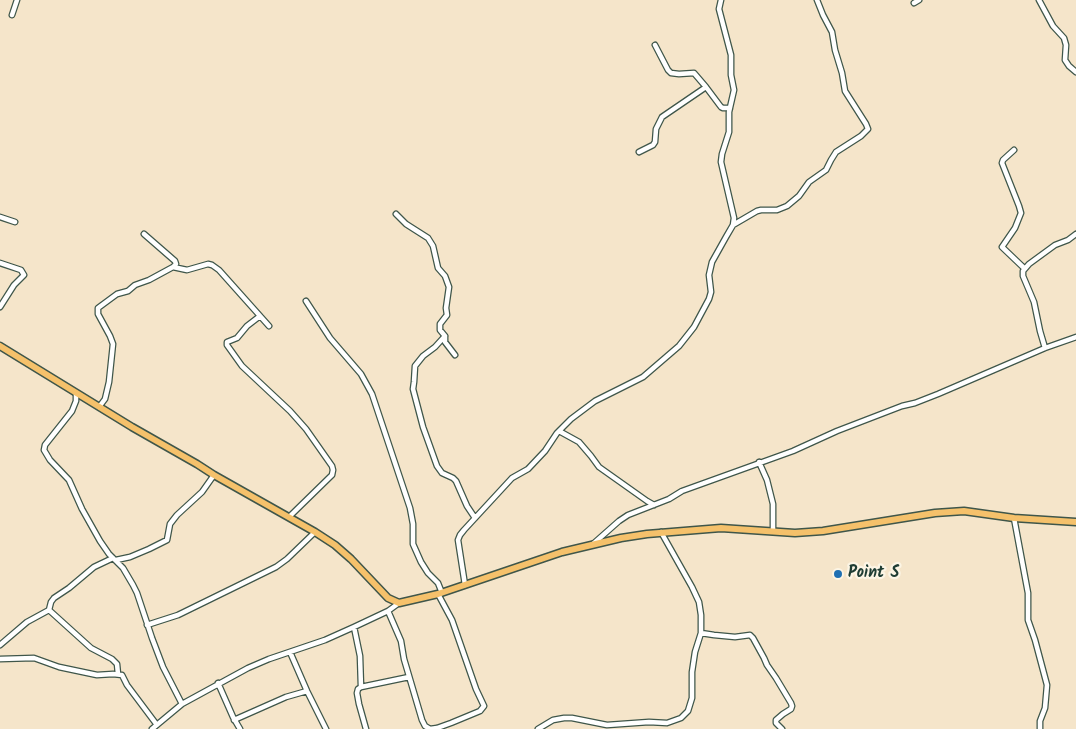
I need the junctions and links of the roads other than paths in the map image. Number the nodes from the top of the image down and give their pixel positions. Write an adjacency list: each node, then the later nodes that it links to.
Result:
1 (17, 0): 5 (street)
2 (721, 0): 9 (street)
3 (817, 0): 15 (street)
4 (1039, 0): 7 (street)
5 (12, 15)
6 (655, 45): 8 (street)
7 (1076, 72)
8 (706, 87): 9 (street); 11 (street)
9 (730, 108): 15 (street)
10 (1014, 150): 20 (street)
11 (639, 152)
12 (396, 214): 25 (street)
13 (0, 217): 14 (street)
14 (15, 222)
15 (733, 225): 32 (street)
16 (144, 234): 19 (street)
17 (1076, 234): 20 (street)
18 (0, 263): 22 (street)
19 (173, 267): 23 (street); 31 (street)
20 (1024, 268): 28 (street)
21 (306, 302): 46 (street)
22 (0, 307)
23 (260, 316): 24 (street); 36 (street)
24 (270, 326)
25 (445, 336): 29 (street); 37 (street)
26 (1076, 337): 28 (street)
27 (0, 346): 30 (main road)
28 (1045, 348): 33 (street)
29 (455, 355)
30 (76, 393): 31 (main road); 44 (street)
31 (99, 407): 34 (main road)
32 (559, 431): 35 (street); 37 (street)
33 (759, 462): 35 (street); 40 (street)
34 (214, 475): 36 (main road); 44 (street)
35 (654, 505): 43 (street)
36 (289, 518): 41 (main road)
37 (475, 518): 45 (street)
38 (1014, 518): 39 (main road); 40 (main road); 70 (street)
39 (1076, 522)
40 (773, 531): 42 (main road)
41 (315, 532): 47 (main road); 50 (street)
42 (661, 532): 43 (main road); 52 (street)
43 (592, 545): 45 (main road)
44 (114, 559): 48 (street); 50 (street)
45 (465, 585): 46 (main road)
46 (440, 593): 47 (main road); 57 (street)
47 (399, 603): 49 (street)
48 (49, 610): 53 (street); 56 (street)
49 (388, 611): 51 (street); 57 (street)
50 (147, 625): 61 (street)
51 (354, 627): 54 (street); 59 (street)
52 (701, 633): 68 (street); 69 (street)
53 (0, 646)
54 (290, 652): 58 (street); 60 (street)
55 (0, 659): 56 (street)
56 (118, 674): 63 (street)
57 (409, 677): 59 (street)
58 (218, 683): 61 (street); 62 (street)
59 (361, 687): 67 (street)
60 (307, 691): 62 (street); 66 (street)
61 (182, 704): 63 (street)
62 (234, 720): 65 (street)
63 (157, 725): 64 (street)
64 (152, 729)
65 (240, 729)
66 (326, 729)
67 (366, 729)
68 (538, 729)
69 (782, 729)
70 (1040, 729)

